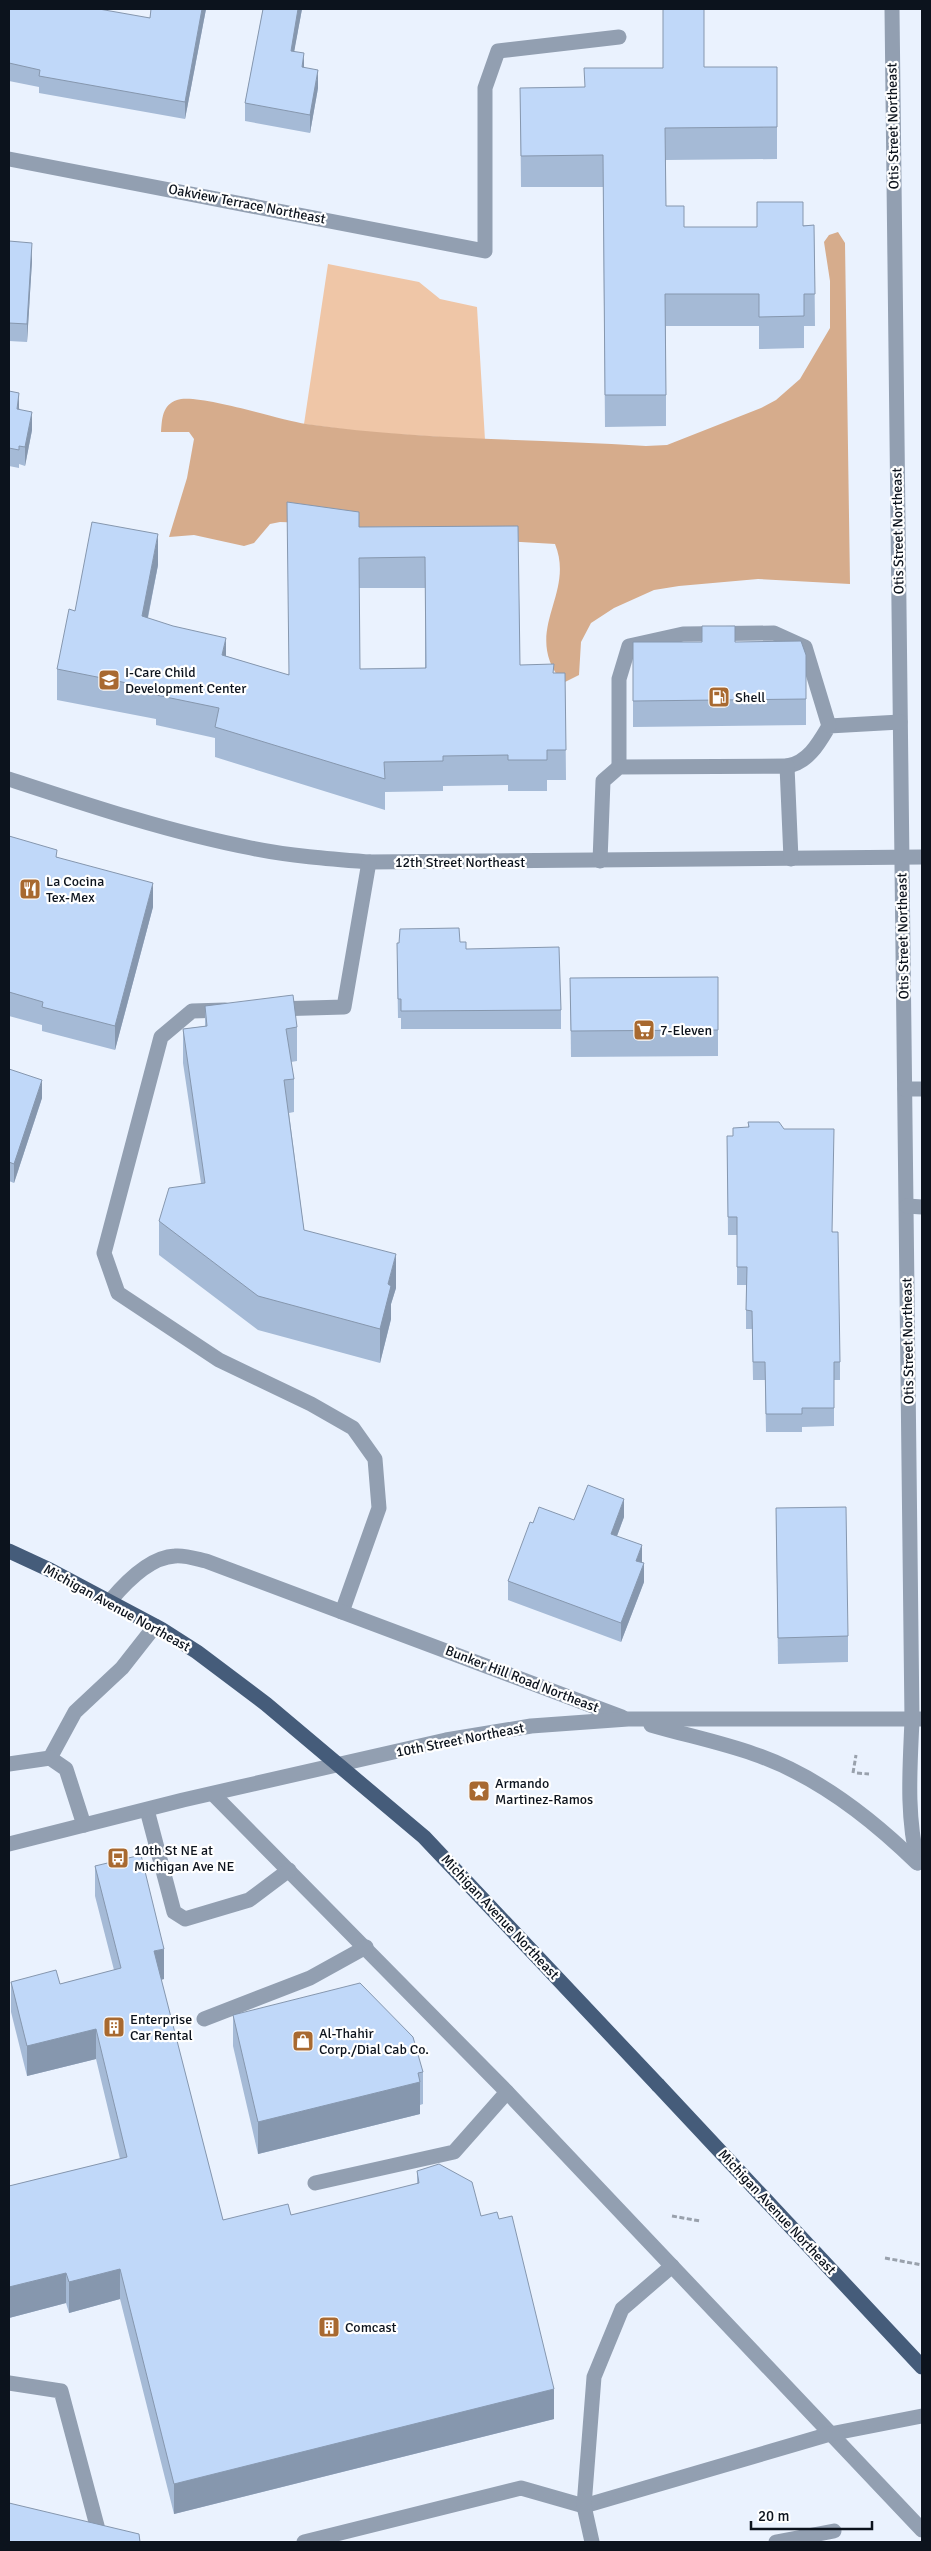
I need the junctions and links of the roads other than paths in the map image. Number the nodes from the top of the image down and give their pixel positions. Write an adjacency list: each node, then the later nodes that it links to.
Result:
1 (892, 9): 4 (street, Otis Street Northeast)
2 (618, 37): 3 (street, Oakview Terrace Northeast)
3 (9, 159)
4 (900, 722): 5 (street); 10 (street, Otis Street Northeast)
5 (829, 726): 6 (street); 7 (street)
6 (787, 766): 7 (street); 11 (street)
7 (619, 767): 12 (street)
8 (9, 779): 13 (street, 12th Street Northeast)
9 (922, 857): 10 (street, 12th Street Northeast)
10 (902, 858): 11 (street, 12th Street Northeast); 16 (street, Otis Street Northeast)
11 (791, 859): 12 (street, 12th Street Northeast)
12 (600, 861): 13 (street, 12th Street Northeast)
13 (369, 862): 14 (street)
14 (259, 1009)
15 (240, 1010): 22 (street)
16 (906, 1089): 17 (street); 18 (street, Otis Street Northeast)
17 (922, 1089)
18 (907, 1206): 19 (street); 25 (street, Otis Street Northeast)
19 (922, 1207)
20 (9, 1551): 21 (main road, Michigan Avenue Northeast)
21 (110, 1601): 22 (street, Bunker Hill Road Northeast); 23 (main road, Michigan Avenue Northeast)
22 (342, 1612): 24 (street, Bunker Hill Road Northeast)
23 (155, 1626): 26 (street); 28 (main road, Michigan Avenue Northeast)
24 (628, 1719): 25 (street, 10th Street Northeast); 28 (street, 10th Street Northeast); 33 (street, Bunker Hill Road Northeast)
25 (917, 1720): 33 (street, Otis Street Northeast)
26 (50, 1758): 27 (street); 31 (street)
27 (9, 1764)
28 (340, 1765): 29 (street, 10th Street Northeast); 40 (main road, Michigan Avenue Northeast, bridge)
29 (214, 1794): 30 (street, 10th Street Northeast); 34 (street)
30 (147, 1810): 31 (street, 10th Street Northeast); 34 (street)
31 (84, 1825): 32 (street, 10th Street Northeast)
32 (9, 1844)
33 (920, 1866)
34 (289, 1870): 35 (street)
35 (366, 1947): 36 (street); 37 (street)
36 (204, 2019)
37 (507, 2092): 38 (street); 39 (street)
38 (315, 2183)
39 (672, 2266): 43 (street); 44 (street)
40 (922, 2367)
41 (9, 2383): 48 (street)
42 (922, 2416): 43 (street)
43 (830, 2434): 44 (street); 46 (street)
44 (584, 2506): 50 (street); 51 (street)
45 (834, 2530): 52 (street)
46 (922, 2530)
47 (82, 2532): 48 (street)
48 (100, 2537): 49 (street)
49 (118, 2542)
50 (304, 2542)
51 (592, 2542)
52 (776, 2542)

